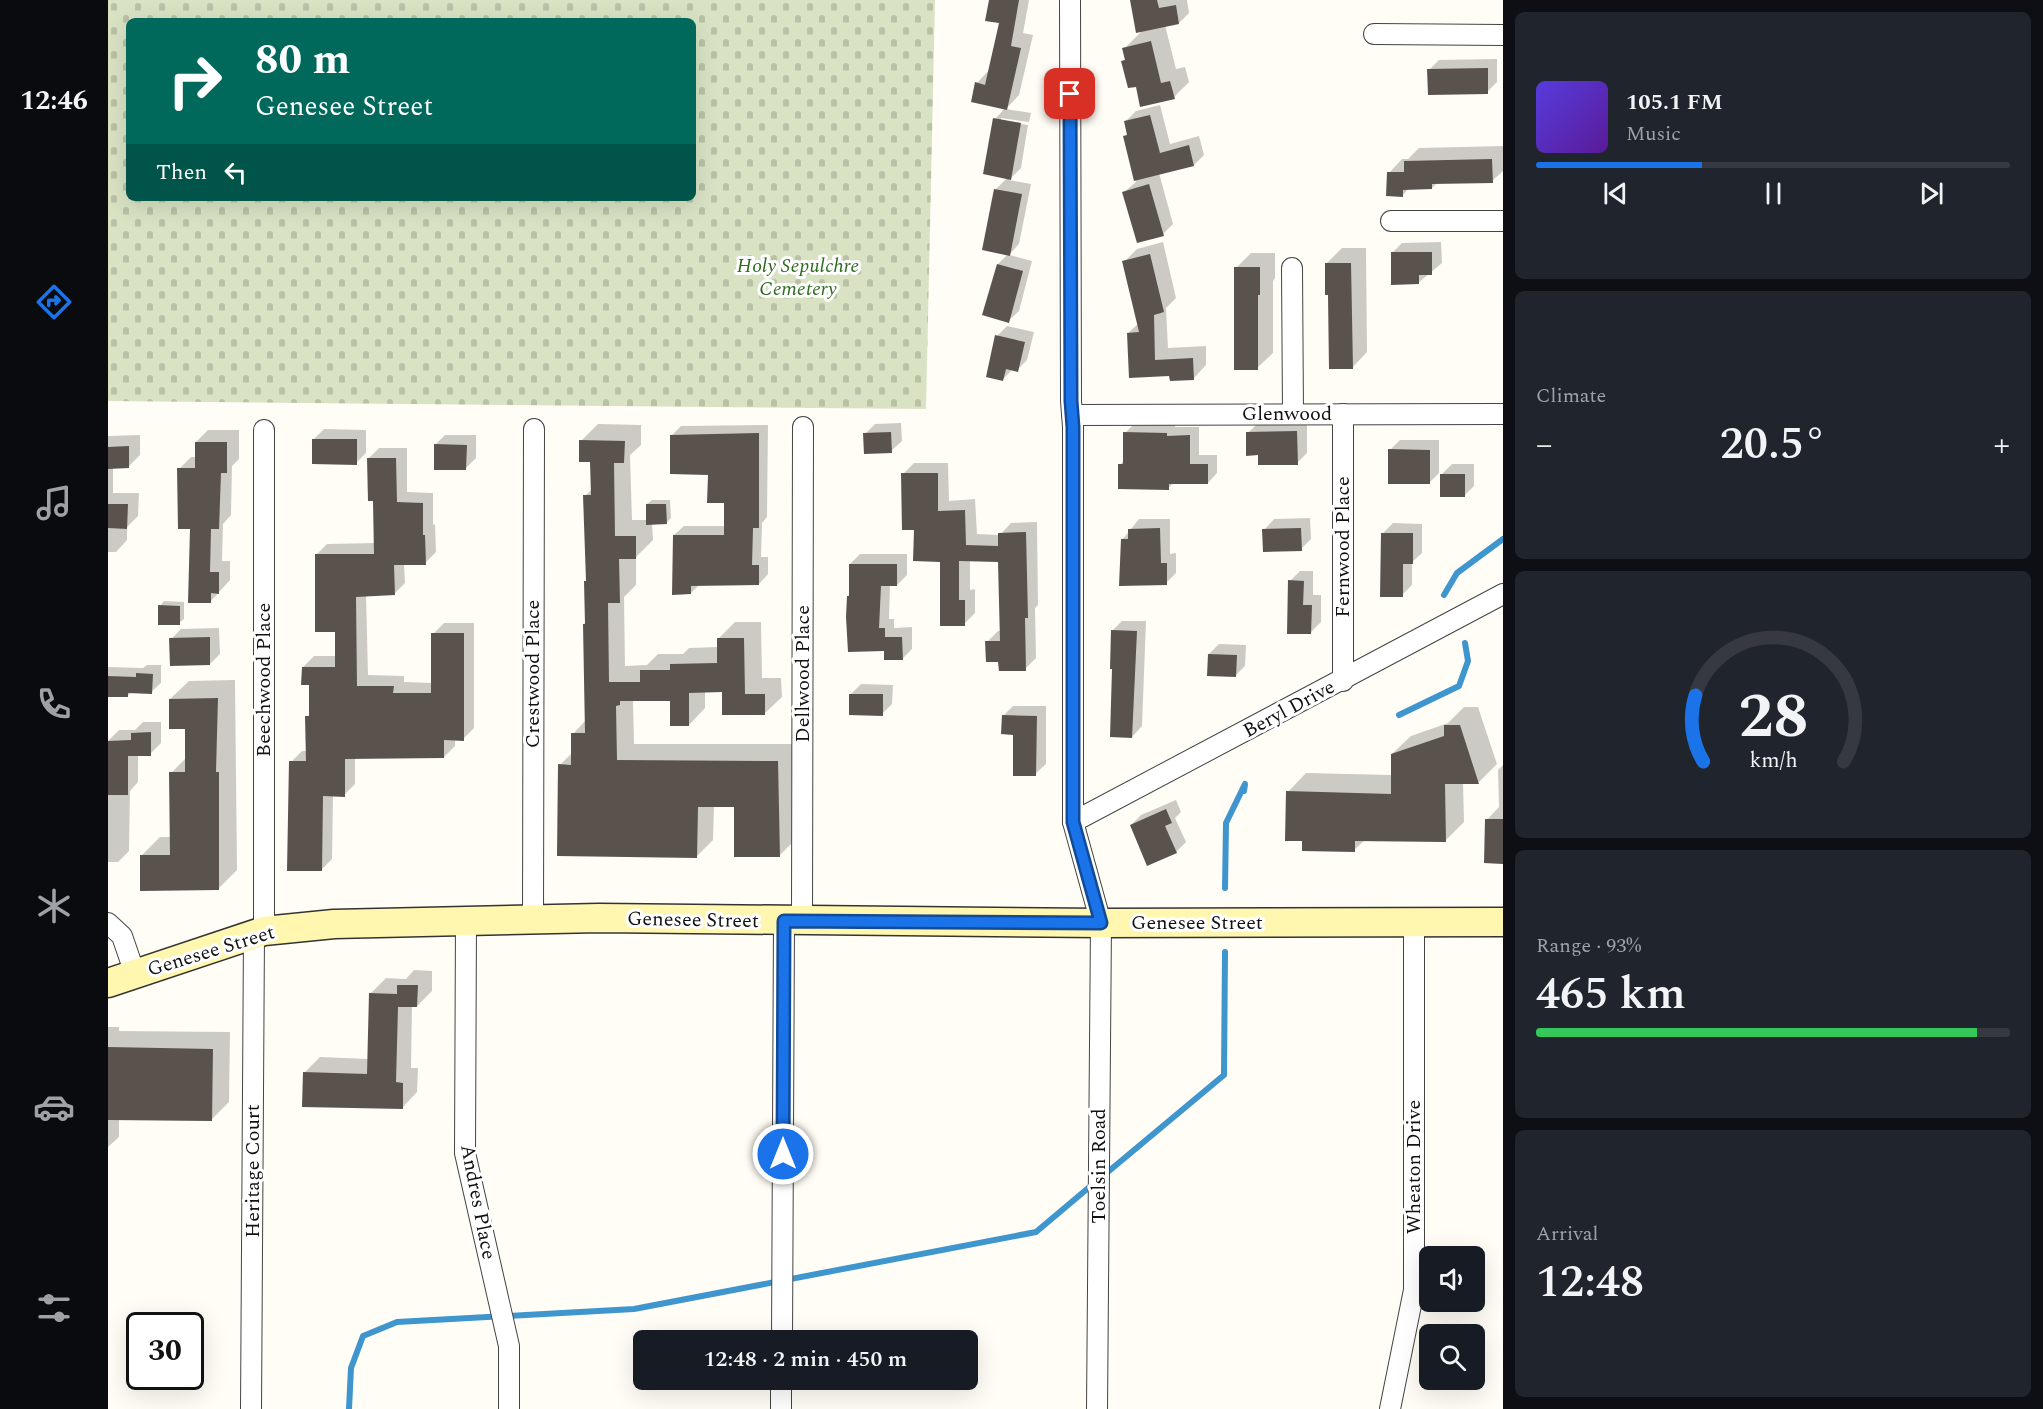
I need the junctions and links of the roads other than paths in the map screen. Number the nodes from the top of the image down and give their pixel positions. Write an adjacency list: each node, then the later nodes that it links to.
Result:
1 (1070, 0): 10 (street, Toelsin Road)
2 (1374, 34): 3 (street)
3 (1503, 34)
4 (1391, 221): 5 (street)
5 (1503, 221)
6 (1292, 268): 7 (street)
7 (1293, 414): 8 (street, Glenwood); 10 (street, Glenwood)
8 (1343, 414): 9 (street, Glenwood); 15 (street, Fernwood Place)
9 (1503, 414)
10 (1072, 415): 16 (street, Toelsin Road)
11 (803, 427): 19 (street, Dellwood Place)
12 (534, 429): 17 (street, Crestwood Place)
13 (264, 430): 24 (street, Beechwood Place)
14 (1503, 594): 15 (street, Beryl Drive)
15 (1343, 681): 16 (street, Beryl Drive)
16 (1073, 822): 22 (street, Toelsin Road)
17 (533, 920): 18 (main road, Genesee Street); 19 (main road, Genesee Street)
18 (466, 921): 24 (main road, Genesee Street); 30 (street, Andres Place)
19 (793, 921): 22 (main road, Genesee Street); 27 (street, Dellwood Place)
20 (1503, 922): 23 (main road, Genesee Street)
21 (108, 923): 25 (street)
22 (1101, 923): 23 (main road, Genesee Street); 32 (street, Toelsin Road)
23 (1414, 923): 33 (street, Wheaton Drive)
24 (259, 932): 25 (main road, Genesee Street); 29 (street, Heritage Court)
25 (135, 974): 26 (main road, Genesee Street)
26 (108, 983)
27 (782, 1330)
28 (781, 1390): 31 (street)
29 (251, 1409)
30 (509, 1409)
31 (781, 1409)
32 (1098, 1409)
33 (1390, 1409)

